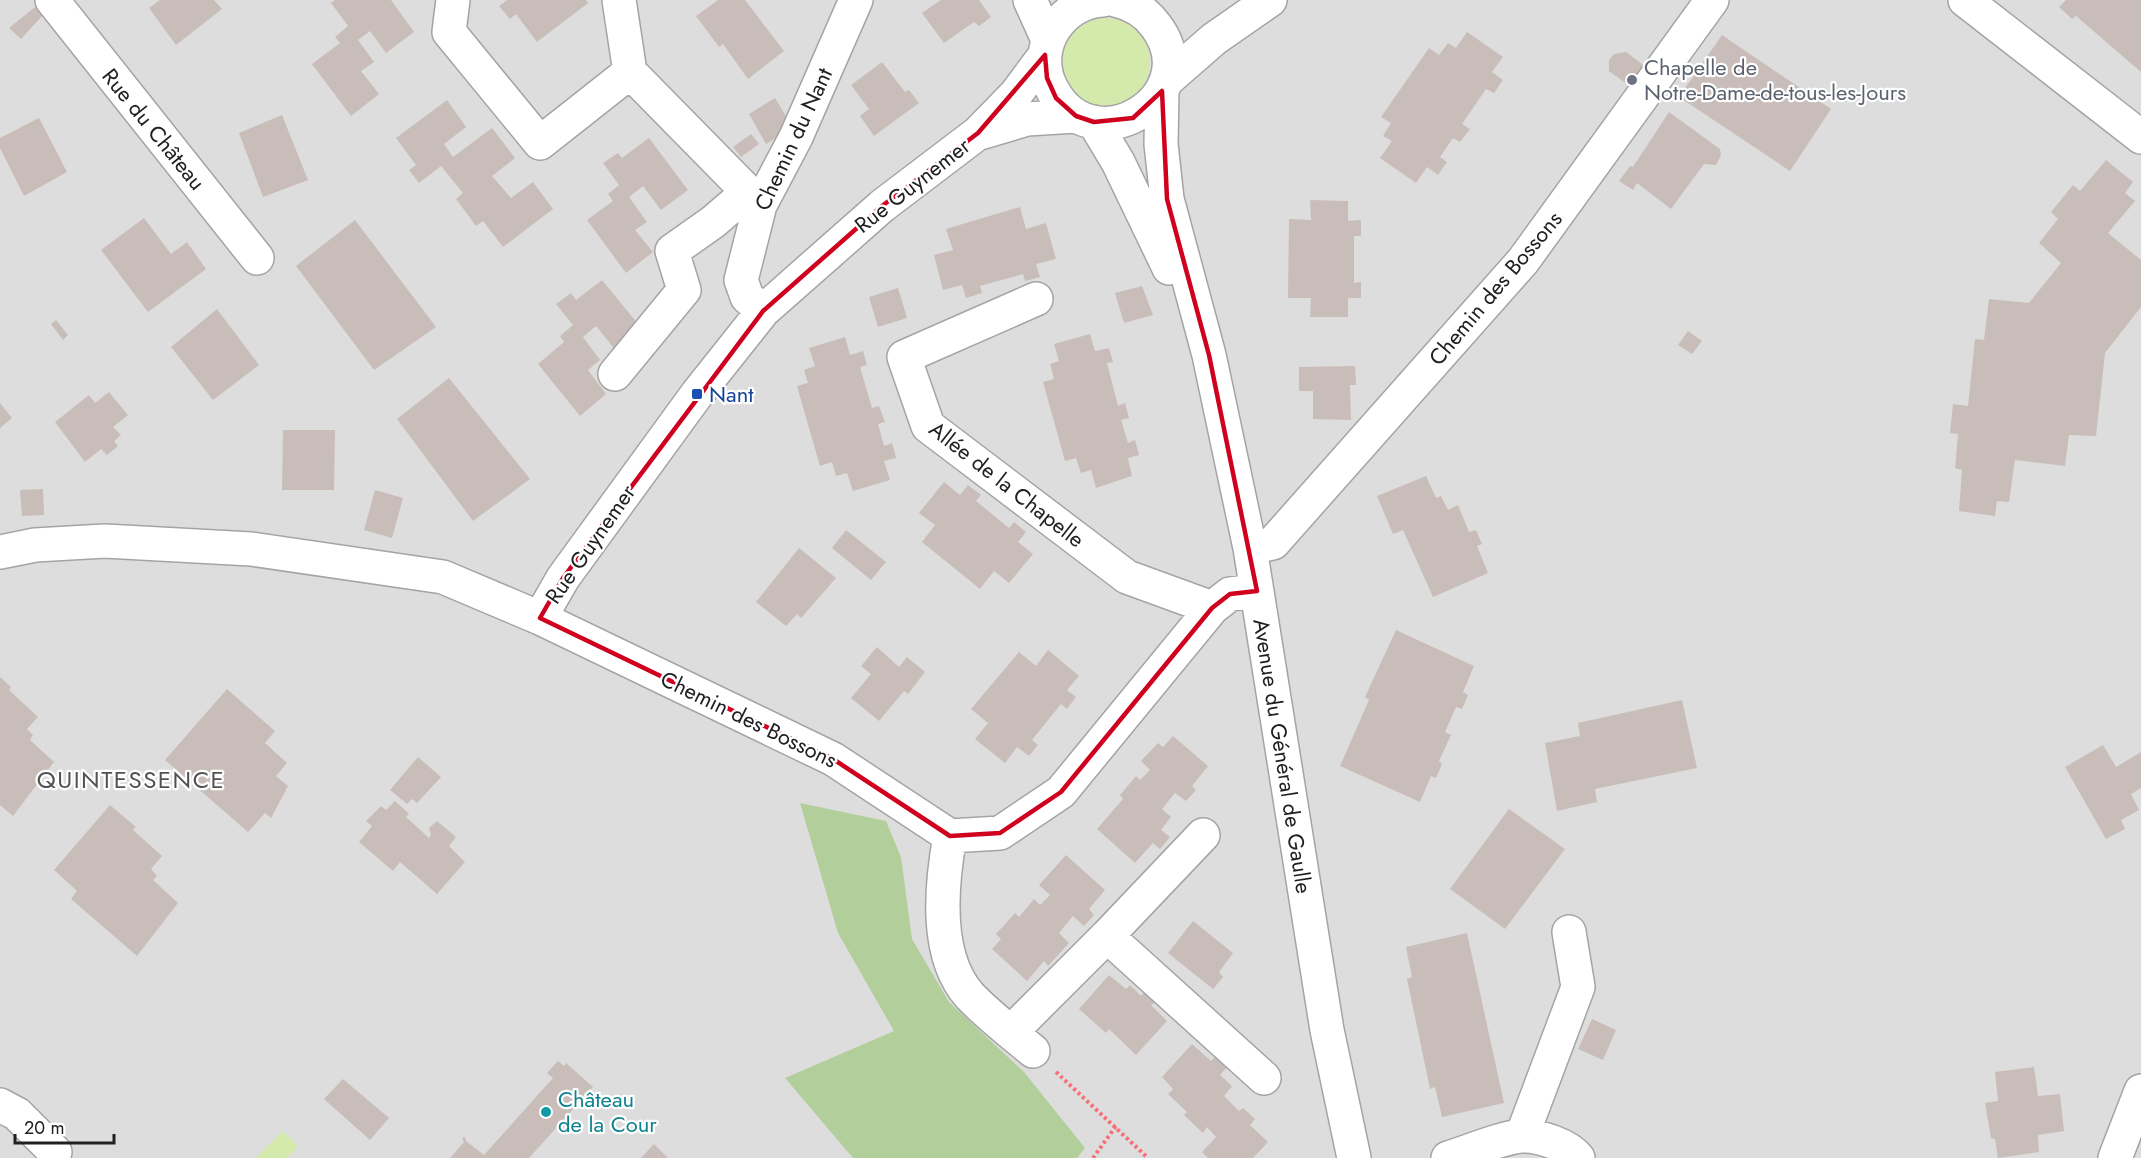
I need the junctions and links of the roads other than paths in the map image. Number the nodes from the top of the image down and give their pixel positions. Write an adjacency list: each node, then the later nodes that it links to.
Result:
1 (52, 0): 17 (street, Rue du Château)
2 (453, 0): 11 (street)
3 (619, 0): 11 (street)
4 (856, 0): 16 (street, Chemin du Nant)
5 (1030, 0): 10 (street)
6 (1270, 0): 12 (street)
7 (1712, 0): 22 (street, Chemin des Bossons)
8 (1965, 0): 15 (street)
9 (1127, 1): 10 (street); 12 (street)
10 (1047, 48): 13 (street); 14 (street, Rue Guynemer)
11 (630, 72): 16 (street)
12 (1164, 85): 13 (street); 20 (street, Avenue du Général de Gaulle)
13 (1085, 119): 14 (street, Rue Guynemer); 20 (street, Avenue du Général de Gaulle)
14 (978, 133): 19 (street, Rue Guynemer)
15 (2141, 137)
16 (754, 198): 19 (street, Chemin du Nant); 21 (street)
17 (257, 258)
18 (1036, 299): 25 (street, Allée de la Chapelle)
19 (763, 311): 26 (street, Rue Guynemer)
20 (1209, 355): 22 (street, Avenue du Général de Gaulle)
21 (615, 374)
22 (1250, 548): 24 (street, Avenue du Général de Gaulle)
23 (0, 552): 26 (street, Rue Guynemer)
24 (1257, 591): 25 (street); 36 (street, Avenue du Général de Gaulle)
25 (1212, 608): 28 (street)
26 (540, 618): 28 (street, Chemin des Bossons)
27 (1203, 835): 30 (street)
28 (950, 836): 30 (street)
29 (1569, 932): 34 (street)
30 (1107, 936): 31 (street)
31 (1264, 1078)
32 (2141, 1091): 39 (street)
33 (0, 1105): 35 (street)
34 (1522, 1136): 37 (street); 38 (street)
35 (55, 1152)
36 (1354, 1158)
37 (1448, 1158)
38 (1578, 1158)
39 (2115, 1158)

